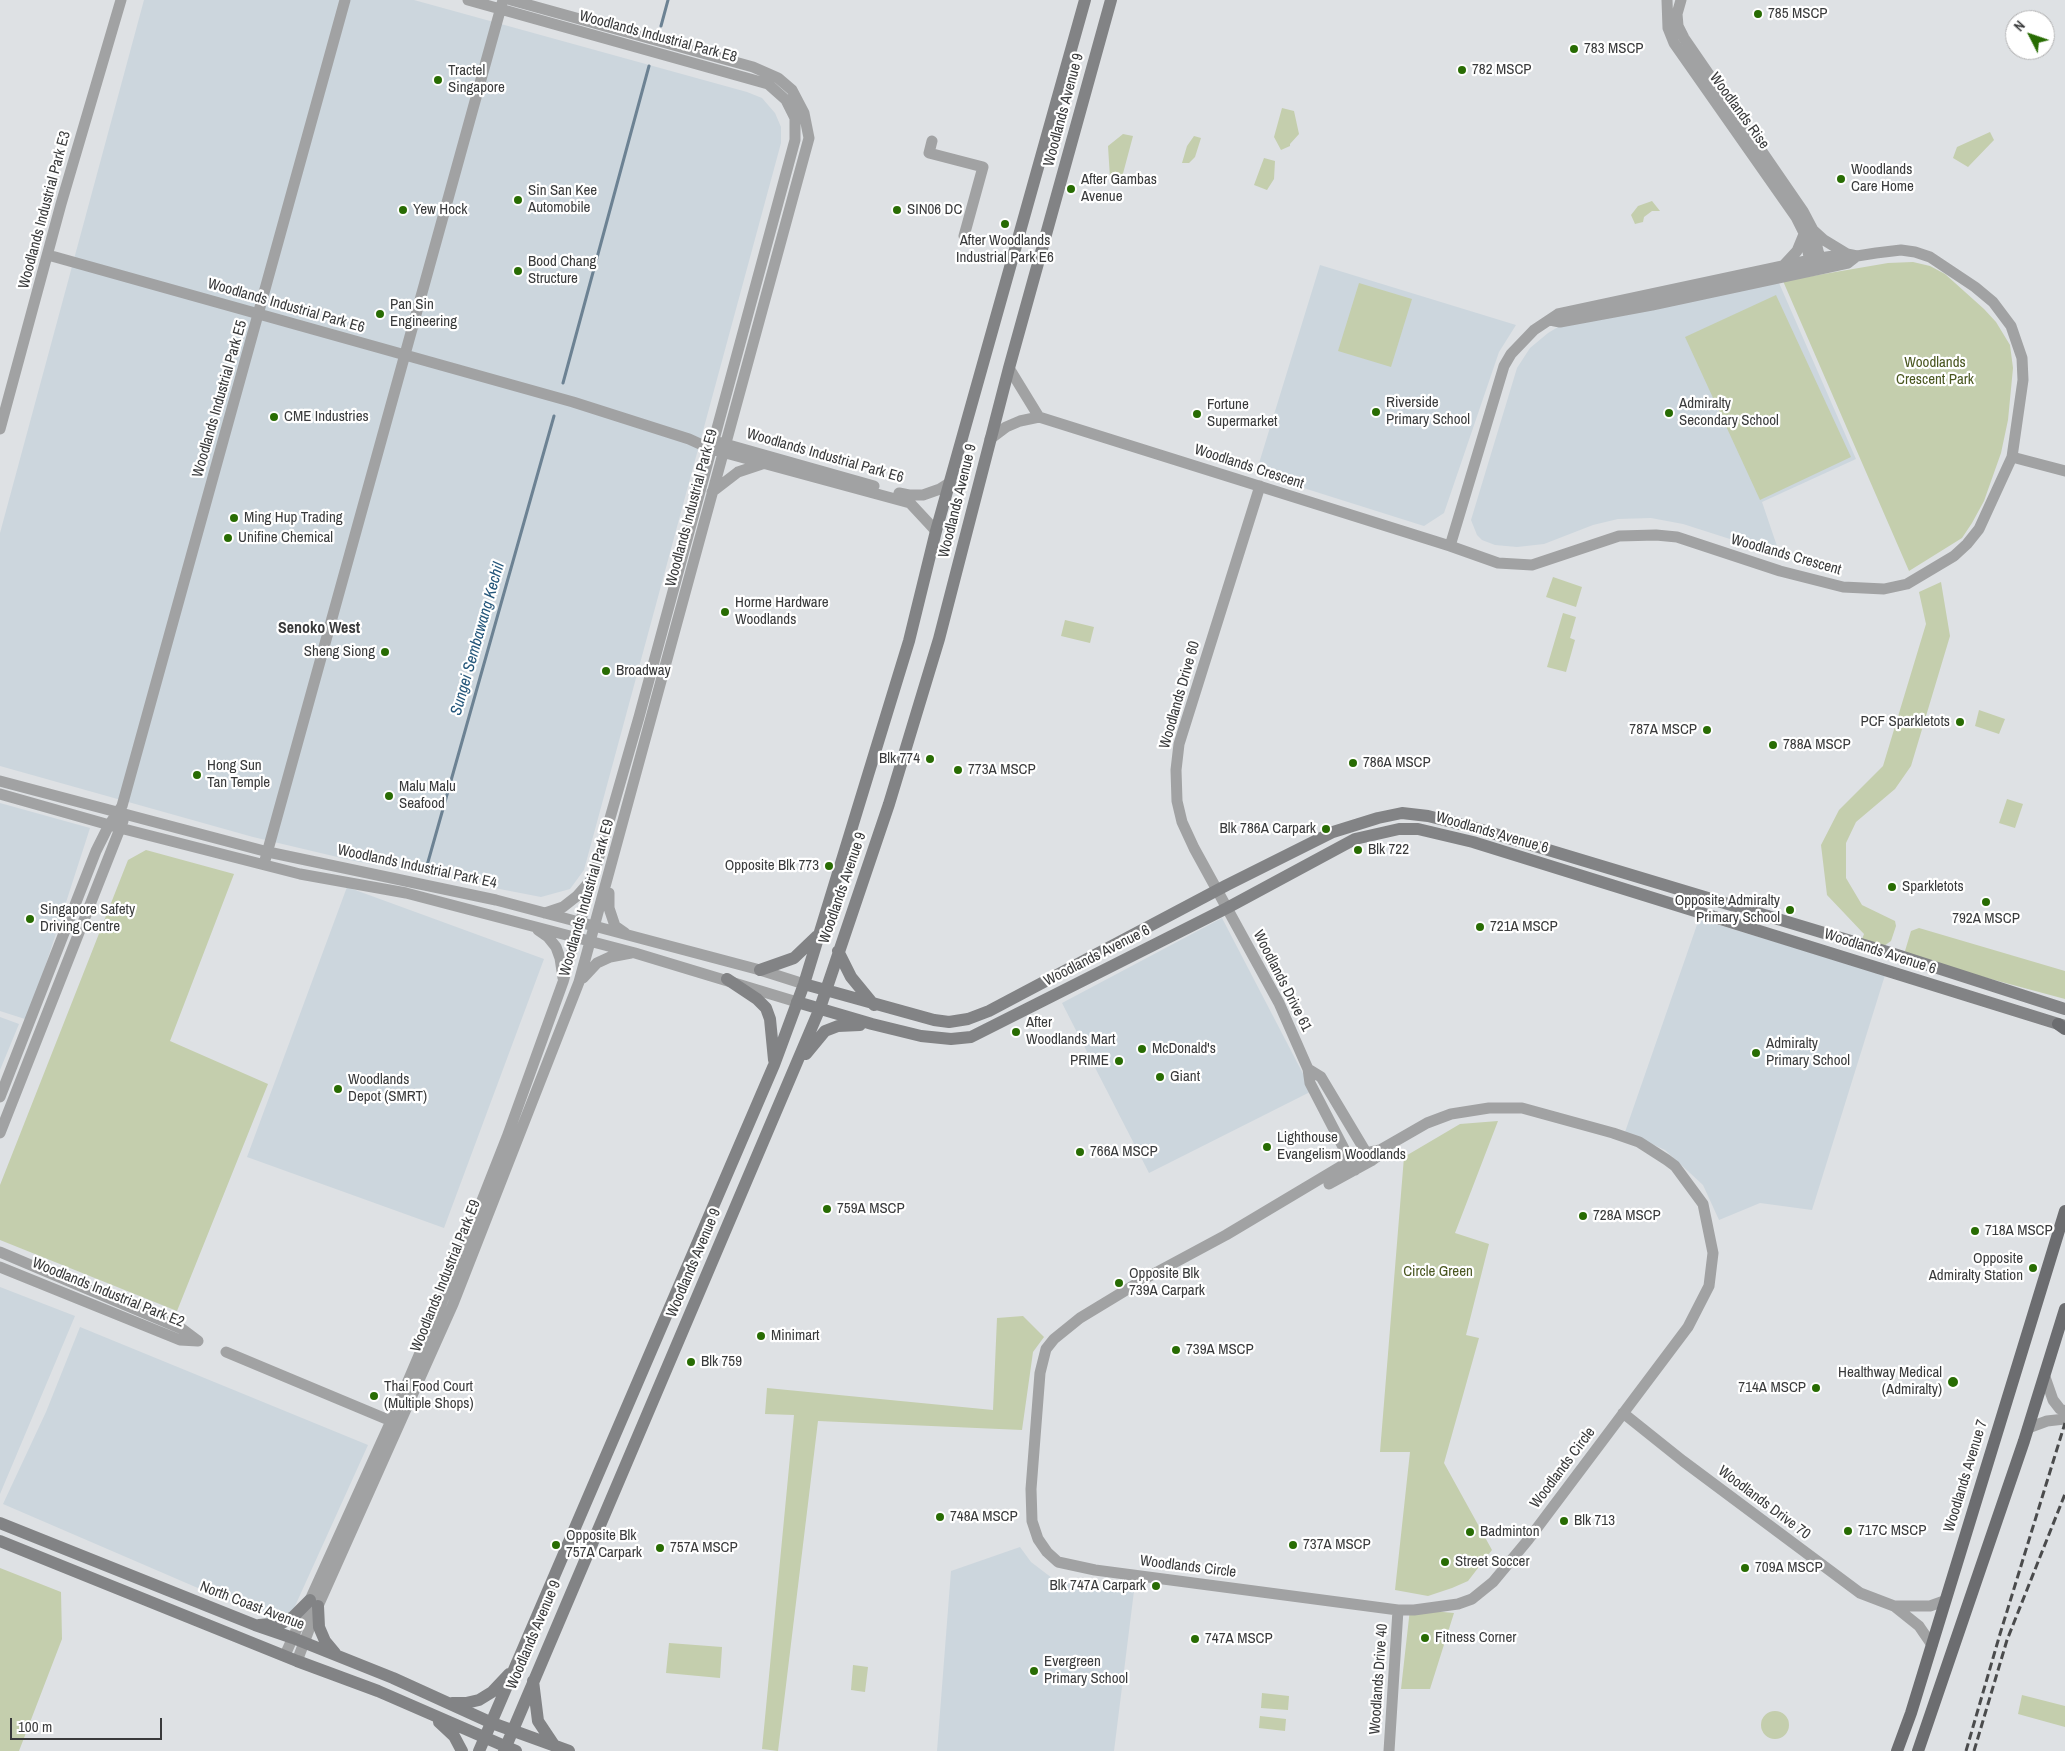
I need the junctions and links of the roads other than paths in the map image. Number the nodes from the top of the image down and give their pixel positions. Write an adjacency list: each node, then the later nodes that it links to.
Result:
1 (120, 0): 13 (street, Woodlands Industrial Park E3)
2 (345, 0): 17 (street, Woodlands Industrial Park E5)
3 (468, 0): 8 (street, Woodlands Industrial Park E8)
4 (1086, 0): 29 (main road, Woodlands Avenue 9)
5 (1111, 0): 20 (main road, Woodlands Avenue 9)
6 (1667, 0): 11 (street, Woodlands Rise)
7 (1681, 0): 11 (street, Woodlands Rise)
8 (509, 2): 9 (street, Woodlands Industrial Park E8); 9 (street, Woodlands Industrial Park E8); 19 (street)
9 (800, 115): 24 (street, Woodlands Industrial Park E9); 25 (street, Woodlands Industrial Park E9)
10 (932, 141): 12 (street)
11 (1809, 232): 14 (street, Woodlands Rise); 15 (street, Woodlands Rise); 16 (street)
12 (964, 236)
13 (48, 255): 17 (street, Woodlands Industrial Park E6); 22 (street, Woodlands Industrial Park E3)
14 (1852, 255): 15 (street, Woodlands Crescent); 26 (street, Woodlands Crescent)
15 (1816, 264): 16 (street, Woodlands Crescent); 18 (street, Woodlands Crescent)
16 (1784, 265): 18 (street, Woodlands Crescent)
17 (259, 315): 19 (street, Woodlands Industrial Park E6); 38 (street, Woodlands Industrial Park E5)
18 (1550, 320): 33 (street, Woodlands Crescent)
19 (405, 354): 24 (street, Woodlands Industrial Park E6); 45 (street)
20 (1008, 368): 21 (street); 23 (main road, Woodlands Avenue 9)
21 (1039, 417): 23 (street); 30 (street, Woodlands Crescent)
22 (0, 429)
23 (990, 439): 60 (main road, Woodlands Avenue 9)
24 (712, 445): 25 (street, Woodlands Industrial Park E6); 49 (street, Woodlands Industrial Park E9)
25 (724, 448): 27 (street, Woodlands Industrial Park E6); 29 (street, Woodlands Industrial Park E6); 31 (street, Woodlands Industrial Park E9)
26 (2012, 457): 28 (street); 33 (street, Woodlands Crescent)
27 (762, 464): 31 (street); 32 (street, Woodlands Industrial Park E6)
28 (2065, 471)
29 (951, 482): 32 (main road, Woodlands Avenue 9)
30 (1260, 486): 33 (street, Woodlands Crescent); 50 (street, Woodlands Drive 60)
31 (712, 492): 48 (street, Woodlands Industrial Park E9)
32 (936, 531): 56 (main road, Woodlands Avenue 9)
33 (1450, 546)
34 (0, 780): 35 (street, Woodlands Industrial Park E4)
35 (13, 784): 36 (street); 37 (street, Woodlands Industrial Park E4)
36 (5, 795): 39 (street, Woodlands Industrial Park E4)
37 (83, 802): 38 (street, Woodlands Industrial Park E4); 39 (street)
38 (121, 810): 40 (street, Woodlands Industrial Park E4); 41 (street, Woodlands Industrial Park E5); 42 (street, Woodlands Industrial Park E5)
39 (79, 816): 41 (street, Woodlands Industrial Park E4)
40 (162, 823): 43 (street); 44 (street, Woodlands Industrial Park E4)
41 (109, 825): 42 (street, Woodlands Industrial Park E4); 78 (street, Woodlands Industrial Park E5)
42 (120, 828): 43 (street, Woodlands Industrial Park E4); 79 (street, Woodlands Industrial Park E5)
43 (158, 837): 46 (street, Woodlands Industrial Park E4)
44 (226, 840): 45 (street, Woodlands Industrial Park E4); 46 (street)
45 (268, 852): 47 (street); 52 (street, Woodlands Industrial Park E4)
46 (222, 854): 47 (street, Woodlands Industrial Park E4)
47 (264, 864): 54 (street, Woodlands Industrial Park E4)
48 (610, 871): 55 (street, Woodlands Industrial Park E9); 57 (street)
49 (592, 878): 52 (street); 53 (street, Woodlands Industrial Park E9)
50 (1218, 890): 51 (street, Woodlands Drive 60); 69 (main road, Woodlands Avenue 6); 71 (main road, Woodlands Avenue 6)
51 (1227, 908): 72 (main road, Woodlands Avenue 6); 73 (main road, Woodlands Avenue 6); 75 (street, Woodlands Drive 61)
52 (545, 913): 53 (street, Woodlands Industrial Park E4)
53 (582, 922): 55 (street, Woodlands Industrial Park E4); 58 (street, Woodlands Industrial Park E9)
54 (531, 926): 58 (street, Woodlands Industrial Park E4); 64 (street)
55 (596, 926): 57 (street, Woodlands Industrial Park E4); 59 (street, Woodlands Industrial Park E9)
56 (819, 934): 62 (main road); 66 (main road, Woodlands Avenue 9)
57 (629, 935): 62 (street, Woodlands Industrial Park E4)
58 (576, 938): 59 (street, Woodlands Industrial Park E4); 64 (street, Woodlands Industrial Park E9)
59 (592, 942): 61 (street, Woodlands Industrial Park E4); 65 (street, Woodlands Industrial Park E9)
60 (838, 951): 67 (main road, Woodlands Avenue 9); 69 (main road)
61 (635, 953): 63 (street, Woodlands Industrial Park E4); 65 (street)
62 (760, 970): 66 (street, Woodlands Industrial Park E4)
63 (727, 979): 68 (street, Woodlands Industrial Park E4); 74 (main road)
64 (563, 982): 77 (street, Woodlands Industrial Park E9)
65 (579, 982): 77 (street, Woodlands Industrial Park E9)
66 (804, 984): 67 (main road, Woodlands Industrial Park E4); 68 (main road, Woodlands Avenue 9)
67 (826, 991): 69 (main road, Woodlands Avenue 6); 70 (main road, Woodlands Avenue 9)
68 (797, 1002): 70 (main road, Woodlands Industrial Park E4); 74 (main road, Woodlands Avenue 9)
69 (874, 1004)
70 (820, 1008): 72 (main road, Woodlands Avenue 6); 76 (main road, Woodlands Avenue 9)
71 (2065, 1009)
72 (872, 1024): 76 (main road)
73 (2063, 1026)
74 (774, 1065): 104 (main road, Woodlands Avenue 9)
75 (1308, 1069): 80 (street, Woodlands Drive 61); 81 (street, Woodlands Drive 61)
76 (795, 1070): 105 (main road, Woodlands Avenue 9)
77 (531, 1090): 91 (street, Woodlands Industrial Park E9); 96 (street, Woodlands Industrial Park E9)
78 (0, 1097)
79 (0, 1133)
80 (1369, 1157): 81 (street, Woodlands Circle); 89 (street, Woodlands Circle)
81 (1352, 1166): 98 (street, Woodlands Circle)
82 (2065, 1211): 95 (main road, Woodlands Avenue 7)
83 (0, 1252): 84 (street, Woodlands Industrial Park E2)
84 (0, 1266)
85 (2065, 1309): 87 (main road)
86 (226, 1352): 91 (street)
87 (2044, 1377): 88 (street); 92 (main road)
88 (2065, 1411)
89 (1623, 1413): 97 (street, Woodlands Drive 70); 98 (street, Woodlands Circle)
90 (2065, 1419): 92 (street)
91 (391, 1421): 96 (street, Woodlands Industrial Park E9)
92 (2028, 1428): 109 (main road)
93 (0, 1523): 99 (main road, North Coast Avenue)
94 (0, 1541): 103 (main road)
95 (1944, 1602): 97 (street, Woodlands Drive 70); 101 (main road, Woodlands Avenue 7)
96 (314, 1603): 99 (main road); 100 (street, Woodlands Industrial Park E9); 102 (main road)
97 (1894, 1606): 101 (street, Woodlands Drive 70)
98 (1398, 1610): 118 (street, Woodlands Drive 40)
99 (254, 1625): 100 (main road, North Coast Avenue)
100 (299, 1640): 102 (main road, North Coast Avenue); 103 (street, Woodlands Industrial Park E9)
101 (1932, 1645): 107 (main road, Woodlands Avenue 7)
102 (337, 1656): 106 (main road, North Coast Avenue)
103 (291, 1658): 108 (main road)
104 (517, 1664): 106 (main road); 110 (main road, Woodlands Avenue 9)
105 (533, 1679): 111 (main road, Woodlands Avenue 9); 113 (main road)
106 (446, 1703): 110 (main road, North Coast Avenue)
107 (1911, 1713): 109 (main road); 119 (main road, Woodlands Avenue 7)
108 (431, 1715): 112 (main road); 115 (main road)
109 (1930, 1718): 120 (main road)
110 (492, 1723): 111 (main road, North Coast Avenue); 112 (main road, Woodlands Avenue 9)
111 (512, 1731): 113 (main road, North Coast Avenue); 114 (main road, Woodlands Avenue 9)
112 (484, 1738): 114 (main road); 116 (main road, Woodlands Avenue 9)
113 (554, 1746): 117 (main road, North Coast Avenue)
114 (508, 1750)
115 (462, 1751)
116 (479, 1751)
117 (569, 1751)
118 (1389, 1751)
119 (1898, 1751)
120 (1918, 1751)

